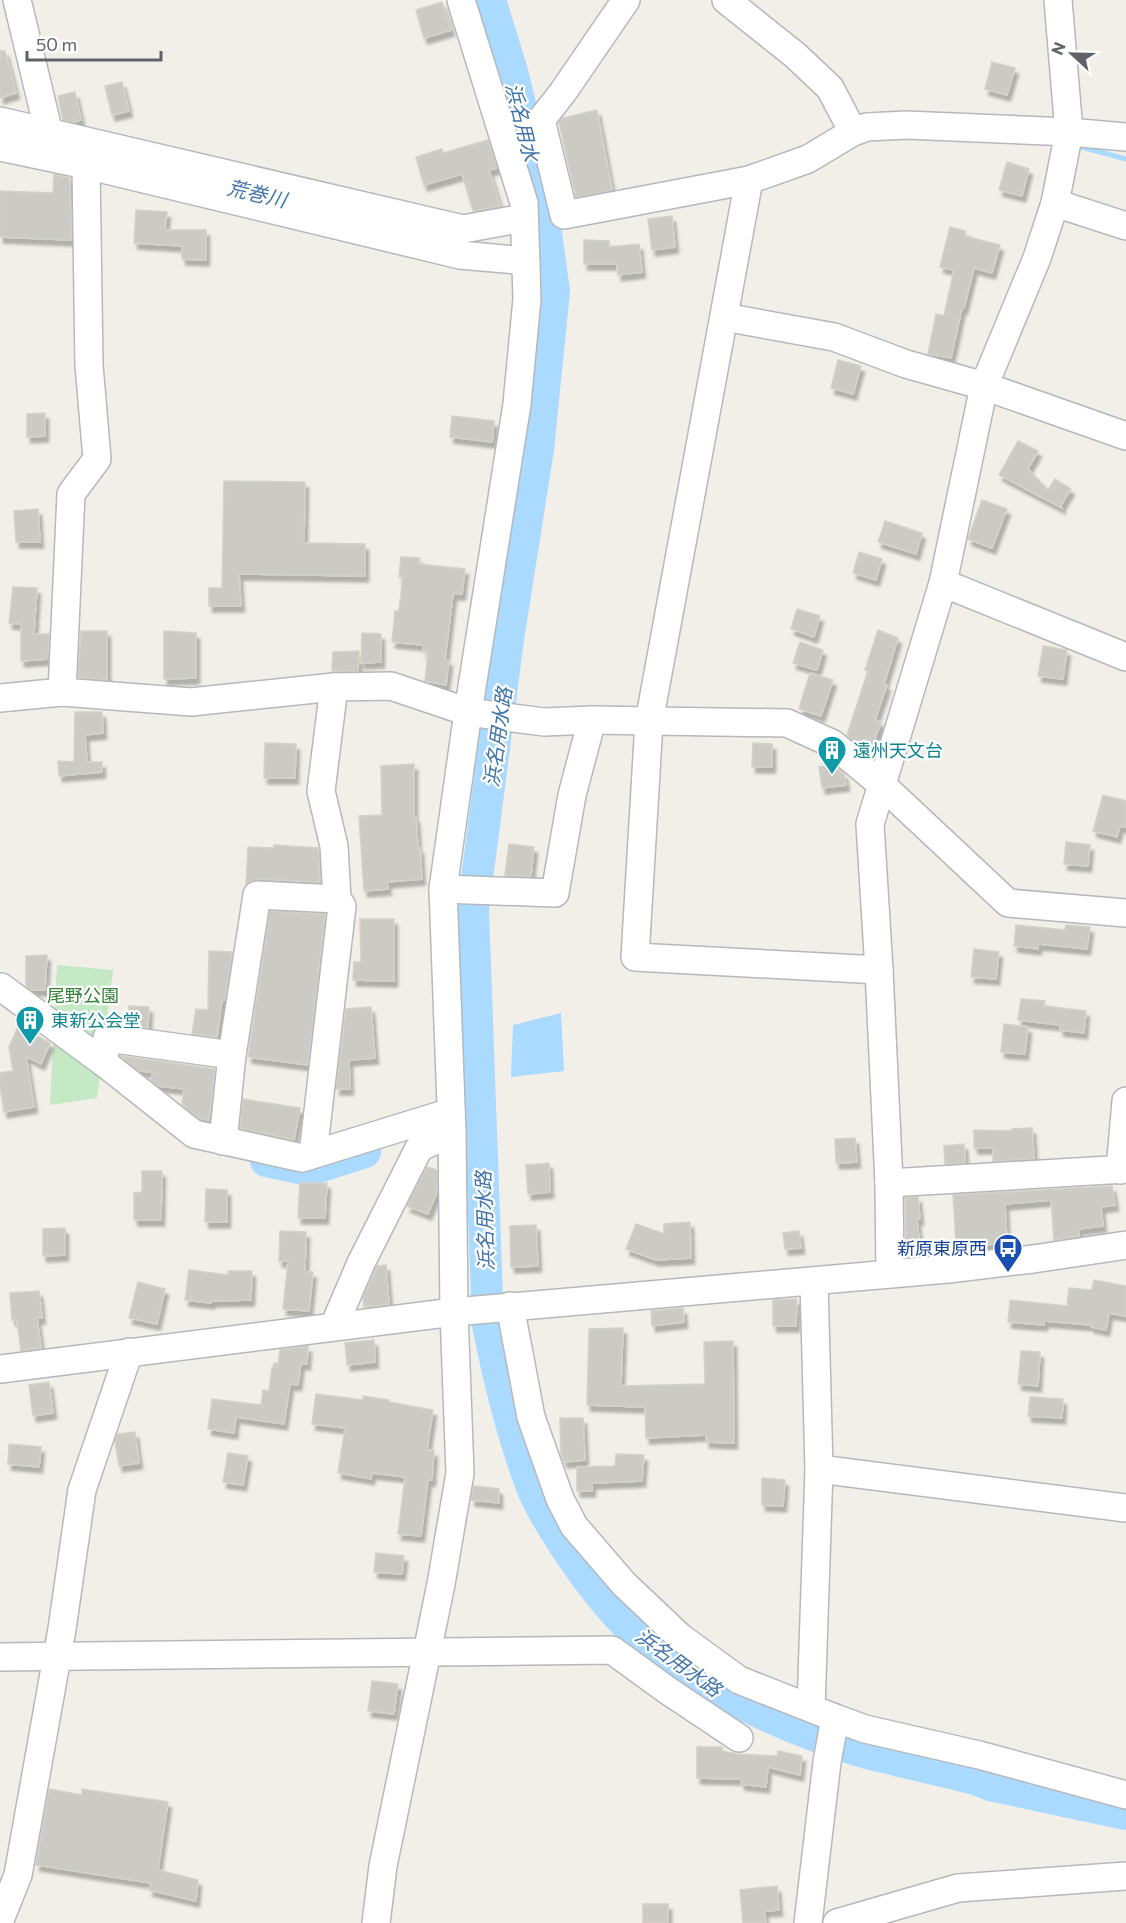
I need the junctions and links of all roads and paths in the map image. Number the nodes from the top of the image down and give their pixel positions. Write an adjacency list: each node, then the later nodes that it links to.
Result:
1 (17, 0): 11 (street)
2 (461, 0): 13 (street)
3 (626, 0): 6 (street)
4 (726, 0): 8 (street)
5 (1059, 0): 9 (street)
6 (541, 120): 13 (street); 15 (street)
7 (0, 121): 11 (street)
8 (853, 132): 9 (street); 15 (street)
9 (1069, 132): 10 (street); 16 (street)
10 (1126, 136)
11 (46, 146): 12 (street); 14 (street); 17 (street)
12 (0, 147)
13 (510, 160): 17 (street)
14 (86, 165): 19 (street); 26 (street)
15 (749, 180): 20 (street)
16 (1055, 203): 18 (street); 21 (street)
17 (524, 218): 19 (street)
18 (1126, 226)
19 (526, 261): 28 (street)
20 (724, 317): 21 (street); 30 (street)
21 (984, 386): 22 (street); 23 (street)
22 (1126, 436)
23 (943, 583): 24 (street); 31 (street)
24 (1126, 657)
25 (334, 687): 26 (street); 28 (street); 33 (street)
26 (62, 692): 27 (street)
27 (0, 698)
28 (473, 712): 29 (street); 32 (street)
29 (592, 720): 30 (street); 32 (street)
30 (649, 722): 31 (street); 35 (street)
31 (880, 784): 34 (street); 35 (street)
32 (453, 890): 40 (street)
33 (337, 899): 37 (street); 42 (street)
34 (1126, 913)
35 (879, 970): 44 (street)
36 (0, 988): 38 (street)
37 (232, 1055): 38 (street); 41 (street)
38 (103, 1062): 41 (street)
39 (1126, 1101): 43 (street)
40 (451, 1123): 42 (street); 49 (street); 50 (street)
41 (223, 1141): 42 (street)
42 (313, 1154)
43 (1123, 1169): 44 (street)
44 (889, 1183): 46 (street)
45 (1126, 1245): 46 (street)
46 (890, 1273): 47 (street)
47 (814, 1281): 48 (street); 53 (street)
48 (510, 1306): 49 (street); 58 (street)
49 (462, 1311): 50 (street); 55 (street)
50 (334, 1326): 51 (street)
51 (129, 1352): 52 (street); 56 (street)
52 (0, 1370)
53 (819, 1469): 54 (street); 58 (street)
54 (1126, 1508)
55 (429, 1644): 56 (street); 59 (street); 63 (street)
56 (58, 1648): 57 (street); 62 (street)
57 (0, 1657)
58 (826, 1719): 60 (street); 64 (street)
59 (739, 1738)
60 (1126, 1795)
61 (1126, 1876): 65 (street)
62 (0, 1920)
63 (376, 1923)
64 (808, 1923)
65 (837, 1923)

